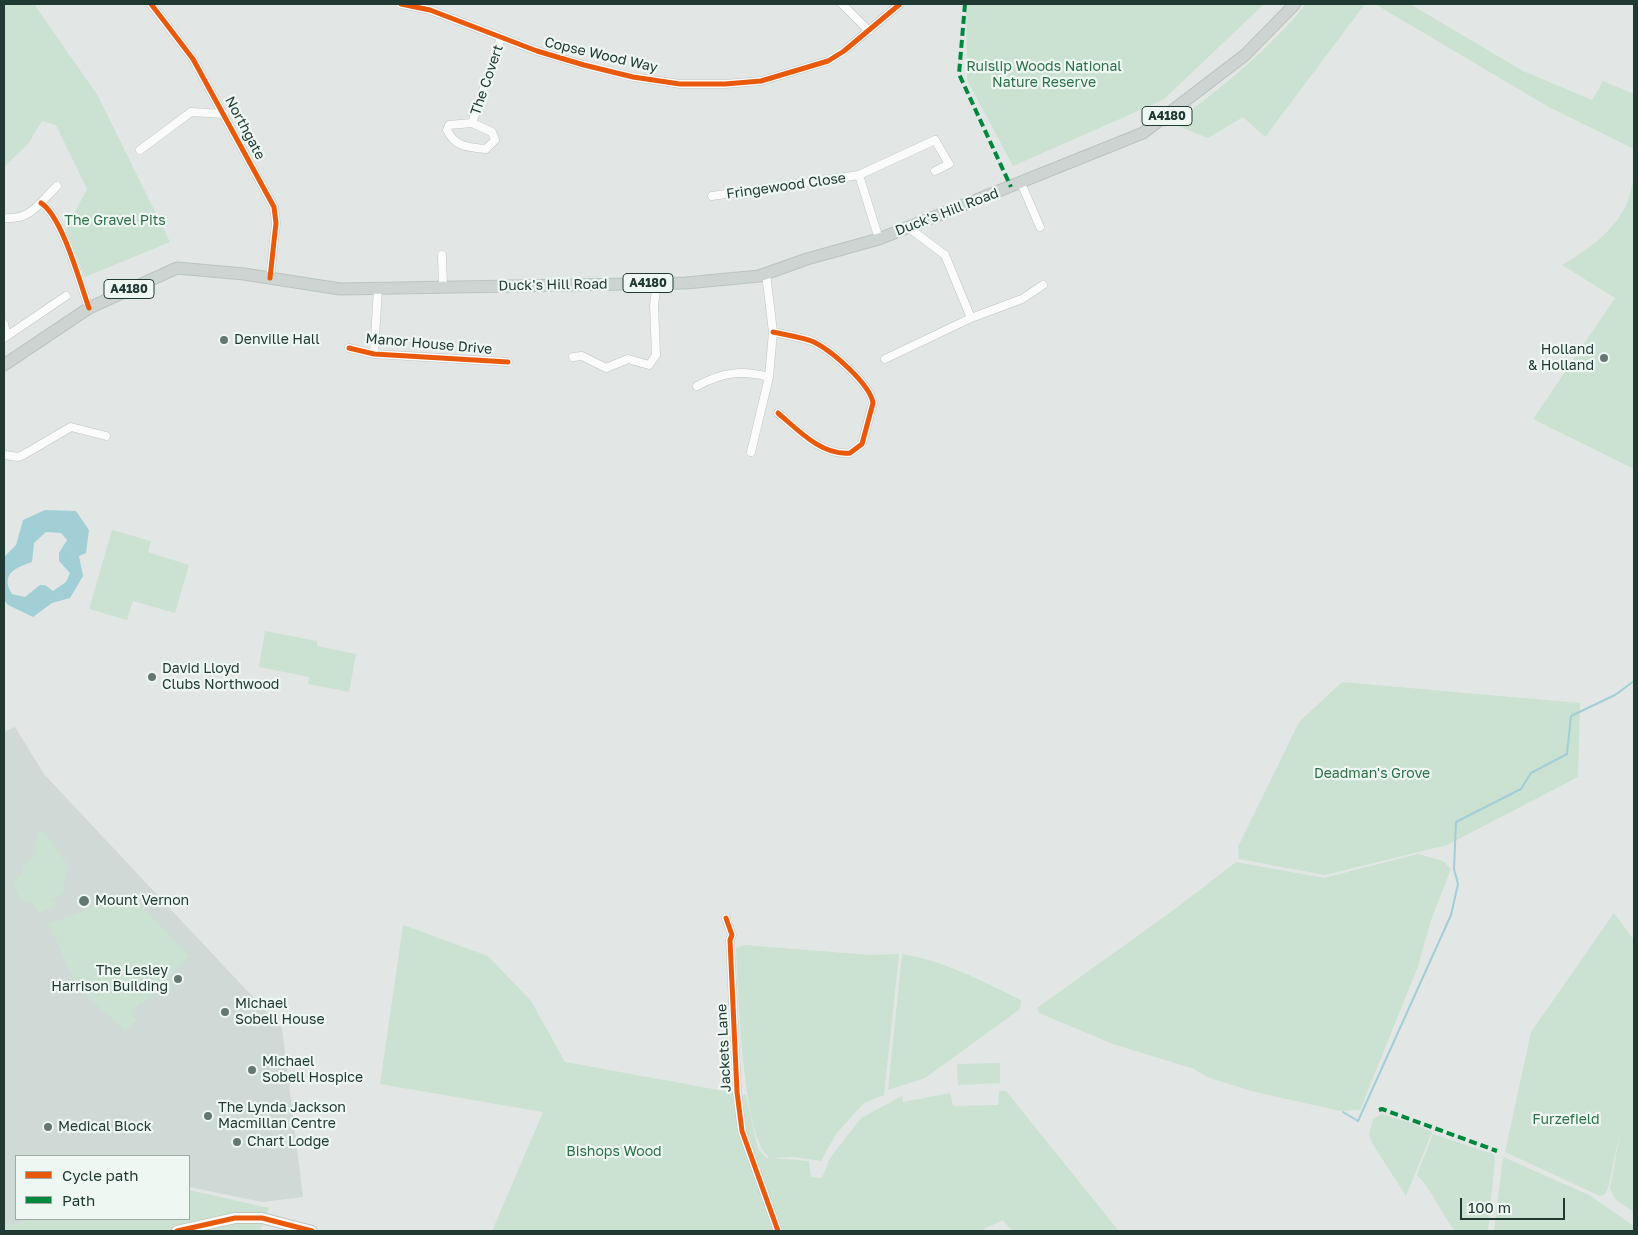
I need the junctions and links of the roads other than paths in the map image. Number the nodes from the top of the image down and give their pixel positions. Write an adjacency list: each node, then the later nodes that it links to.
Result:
1 (151, 4): 8 (street, Northgate)
2 (401, 4): 7 (street, Copse Wood Way)
3 (842, 4): 6 (street)
4 (900, 4): 6 (street, Copse Wood Way)
5 (1296, 4): 13 (main road, Duck's Hill Road / A4180)
6 (869, 31): 7 (street, Copse Wood Way)
7 (502, 38): 9 (street, The Covert)
8 (224, 114): 10 (street); 23 (street, Northgate)
9 (472, 123): 9 (street, The Covert)
10 (140, 150)
11 (935, 171): 12 (street, Fringewood Close)
12 (859, 175): 15 (street, Fringewood Close); 20 (street, Fringewood Close)
13 (1021, 182): 18 (street); 19 (main road, Duck's Hill Road / A4180)
14 (57, 186): 16 (street)
15 (712, 196)
16 (42, 203): 17 (street); 29 (street)
17 (4, 218)
18 (1040, 227)
19 (909, 228): 20 (main road, Duck's Hill Road / A4180); 30 (street)
20 (879, 239): 22 (main road, Duck's Hill Road / A4180)
21 (442, 255): 26 (street)
22 (766, 274): 24 (main road, Duck's Hill Road / A4180); 32 (street)
23 (270, 278): 27 (main road, Duck's Hill Road / A4180); 29 (main road, Duck's Hill Road / A4180)
24 (657, 283): 26 (main road, Duck's Hill Road / A4180); 36 (street)
25 (1043, 285): 30 (street)
26 (443, 287): 27 (main road, Duck's Hill Road / A4180)
27 (378, 288): 35 (street, Manor House Drive)
28 (66, 296): 33 (street)
29 (89, 308): 39 (main road, Duck's Hill Road / A4180)
30 (971, 318): 37 (street)
31 (4, 324): 33 (street)
32 (773, 332): 40 (street); 42 (street)
33 (5, 337)
34 (349, 348): 35 (street, Manor House Drive)
35 (374, 354): 38 (street, Manor House Drive)
36 (574, 357)
37 (885, 359)
38 (508, 362)
39 (4, 365)
40 (769, 377): 41 (street); 44 (street)
41 (697, 386)
42 (778, 413)
43 (106, 436): 45 (street)
44 (752, 452)
45 (4, 455)
46 (726, 918): 49 (street, Jackets Lane)
47 (177, 1231): 48 (street)
48 (312, 1231)
49 (778, 1231)

